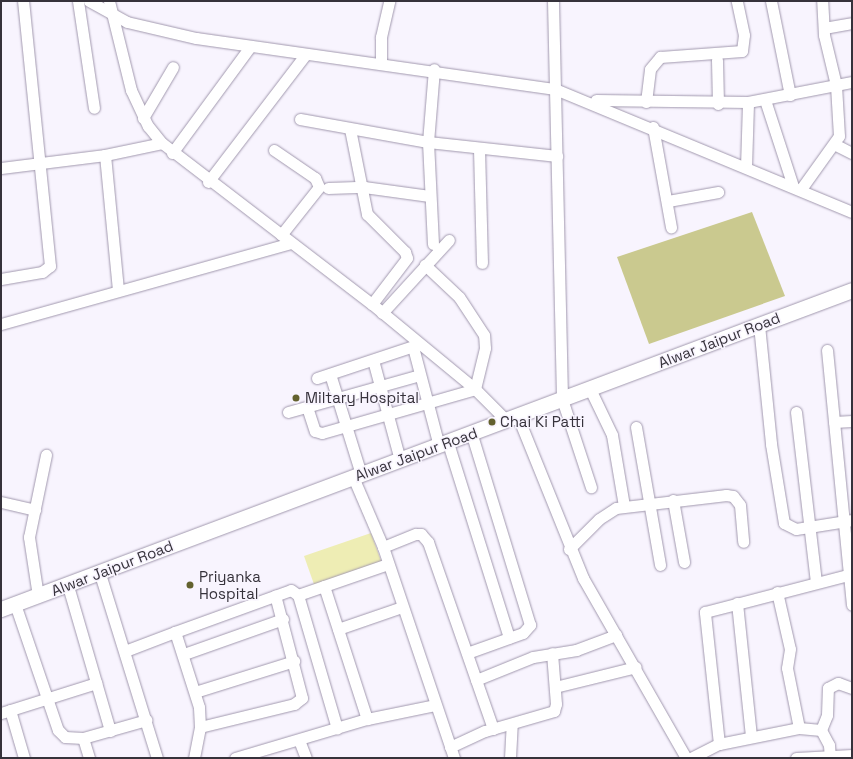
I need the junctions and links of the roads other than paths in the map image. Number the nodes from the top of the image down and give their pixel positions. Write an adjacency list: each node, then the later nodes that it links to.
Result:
1 (23, 1): 42 (street)
2 (78, 1): 28 (street)
3 (89, 1): 10 (street)
4 (108, 1): 10 (street)
5 (389, 1): 16 (street)
6 (553, 1): 21 (street)
7 (737, 1): 25 (street)
8 (771, 1): 22 (street)
9 (822, 1): 12 (street)
10 (111, 16): 13 (street); 29 (street)
11 (852, 23): 12 (street)
12 (824, 28): 20 (street)
13 (250, 47): 14 (street); 38 (street)
14 (305, 55): 16 (street); 45 (street)
15 (717, 60): 27 (street)
16 (381, 63): 18 (street)
17 (173, 67): 29 (street)
18 (434, 69): 21 (street); 33 (street)
19 (852, 82): 20 (street)
20 (836, 86): 22 (street); 35 (street)
21 (555, 88): 23 (street); 41 (street)
22 (790, 95): 24 (street)
23 (590, 100): 25 (street); 31 (street)
24 (765, 100): 26 (street); 48 (street)
25 (646, 102): 27 (street)
26 (748, 102): 27 (street); 43 (street)
27 (718, 104)
28 (94, 108)
29 (144, 118): 34 (street)
30 (300, 119): 32 (street)
31 (653, 127): 43 (street); 51 (street)
32 (350, 128): 33 (street); 46 (street)
33 (428, 142): 36 (street); 50 (street)
34 (162, 143): 38 (street); 40 (street)
35 (834, 144): 39 (street); 48 (street)
36 (479, 149): 41 (street); 58 (street)
37 (274, 150): 54 (street)
38 (172, 153): 45 (street)
39 (852, 153)
40 (105, 155): 42 (street); 61 (street)
41 (557, 156): 77 (street)
42 (41, 162): 44 (street); 60 (street)
43 (746, 167): 48 (street)
44 (1, 168)
45 (208, 182): 54 (street)
46 (364, 187): 47 (street); 50 (street); 63 (street)
47 (328, 188)
48 (797, 188): 52 (street)
49 (718, 192): 51 (street)
50 (429, 196): 57 (street)
51 (668, 201): 53 (street)
52 (852, 212)
53 (671, 227)
54 (281, 235): 56 (street)
55 (449, 240): 59 (street)
56 (291, 243): 61 (street); 63 (street)
57 (433, 244)
58 (482, 263)
59 (425, 266): 64 (street); 74 (street)
60 (1, 280)
61 (118, 290): 65 (street)
62 (852, 291): 66 (main road, Alwar Jaipur Road)
63 (372, 304): 64 (street)
64 (382, 313): 67 (street)
65 (1, 324)
66 (759, 325): 75 (main road, Alwar Jaipur Road); 100 (street)
67 (416, 346): 69 (street); 71 (street); 74 (street)
68 (827, 350): 85 (street)
69 (373, 360): 70 (street); 73 (street)
70 (330, 374): 72 (street); 76 (street)
71 (420, 375): 73 (street); 78 (street)
72 (317, 378)
73 (381, 386): 76 (street); 82 (street)
74 (475, 388): 78 (street); 83 (street)
75 (590, 389): 77 (main road, Alwar Jaipur Road); 97 (street)
76 (337, 398): 79 (street); 86 (street)
77 (562, 399): 83 (main road, Alwar Jaipur Road); 93 (street)
78 (428, 402): 82 (street); 89 (street)
79 (306, 407): 80 (street); 86 (street)
80 (288, 412)
81 (796, 412): 100 (street)
82 (388, 414): 86 (street); 91 (street)
83 (513, 419): 88 (main road, Alwar Jaipur Road); 103 (street)
84 (852, 420): 85 (street)
85 (834, 422): 99 (street)
86 (345, 426): 92 (street)
87 (636, 427): 96 (street)
88 (472, 435): 89 (main road, Alwar Jaipur Road); 124 (street)
89 (444, 445): 91 (main road, Alwar Jaipur Road); 124 (street)
90 (46, 456): 98 (street)
91 (400, 460): 92 (main road, Alwar Jaipur Road)
92 (357, 476): 102 (street); 107 (main road, Alwar Jaipur Road)
93 (591, 487)
94 (673, 500): 96 (street); 101 (street); 104 (street)
95 (1, 502): 98 (street)
96 (648, 503): 97 (street); 106 (street)
97 (624, 506): 103 (street)
98 (35, 510): 115 (street)
99 (849, 521): 100 (street); 108 (street)
100 (810, 526): 109 (street)
101 (743, 542)
102 (383, 548): 105 (street); 126 (street)
103 (569, 549): 123 (street)
104 (684, 562)
105 (388, 564): 111 (street); 119 (street)
106 (660, 565)
107 (100, 574): 110 (main road, Alwar Jaipur Road); 125 (street)
108 (851, 574): 109 (street); 117 (street)
109 (816, 581): 112 (street)
110 (68, 586): 115 (main road, Alwar Jaipur Road); 132 (street)
111 (324, 586): 114 (street); 121 (street)
112 (778, 592): 116 (street); 144 (street)
113 (275, 595): 114 (street); 120 (street); 122 (street)
114 (298, 595): 143 (street)
115 (38, 596): 118 (main road, Alwar Jaipur Road)
116 (737, 603): 148 (street); 151 (street)
117 (852, 604)
118 (8, 606): 136 (street)
119 (402, 607): 121 (street); 137 (street)
120 (283, 620): 128 (street); 129 (street)
121 (338, 629): 139 (street)
122 (175, 632): 125 (street); 128 (street)
123 (616, 635): 127 (street); 130 (street)
124 (509, 638): 126 (street)
125 (125, 651): 140 (street)
126 (467, 653): 131 (street)
127 (552, 653): 131 (street); 133 (street)
128 (184, 654): 135 (street)
129 (294, 661): 135 (street); 142 (street)
130 (636, 667): 133 (street); 164 (street)
131 (476, 680): 145 (street)
132 (96, 683): 136 (street); 147 (street)
133 (555, 687): 141 (street)
134 (852, 688): 146 (street)
135 (195, 692): 142 (street)
136 (47, 696): 138 (street); 149 (street)
137 (435, 705): 139 (street); 152 (street)
138 (6, 711): 156 (street)
139 (366, 719): 143 (street)
140 (146, 720): 147 (street); 158 (street)
141 (512, 725): 145 (street); 163 (street)
142 (200, 727): 159 (street)
143 (337, 728): 150 (street)
144 (799, 728): 146 (street); 148 (street)
145 (493, 729): 152 (street)
146 (821, 730): 155 (street)
147 (110, 731): 149 (street)
148 (751, 736): 151 (street)
149 (83, 738): 157 (street)
150 (299, 740): 153 (street); 161 (street)
151 (719, 744): 165 (street)
152 (450, 747): 162 (street)
153 (263, 754): 160 (street)
154 (852, 755): 155 (street)
155 (830, 757): 166 (street)
156 (24, 758)
157 (89, 758)
158 (157, 758)
159 (194, 758)
160 (236, 758)
161 (306, 758)
162 (454, 758)
163 (510, 758)
164 (686, 758)
165 (691, 758)
166 (796, 758)

